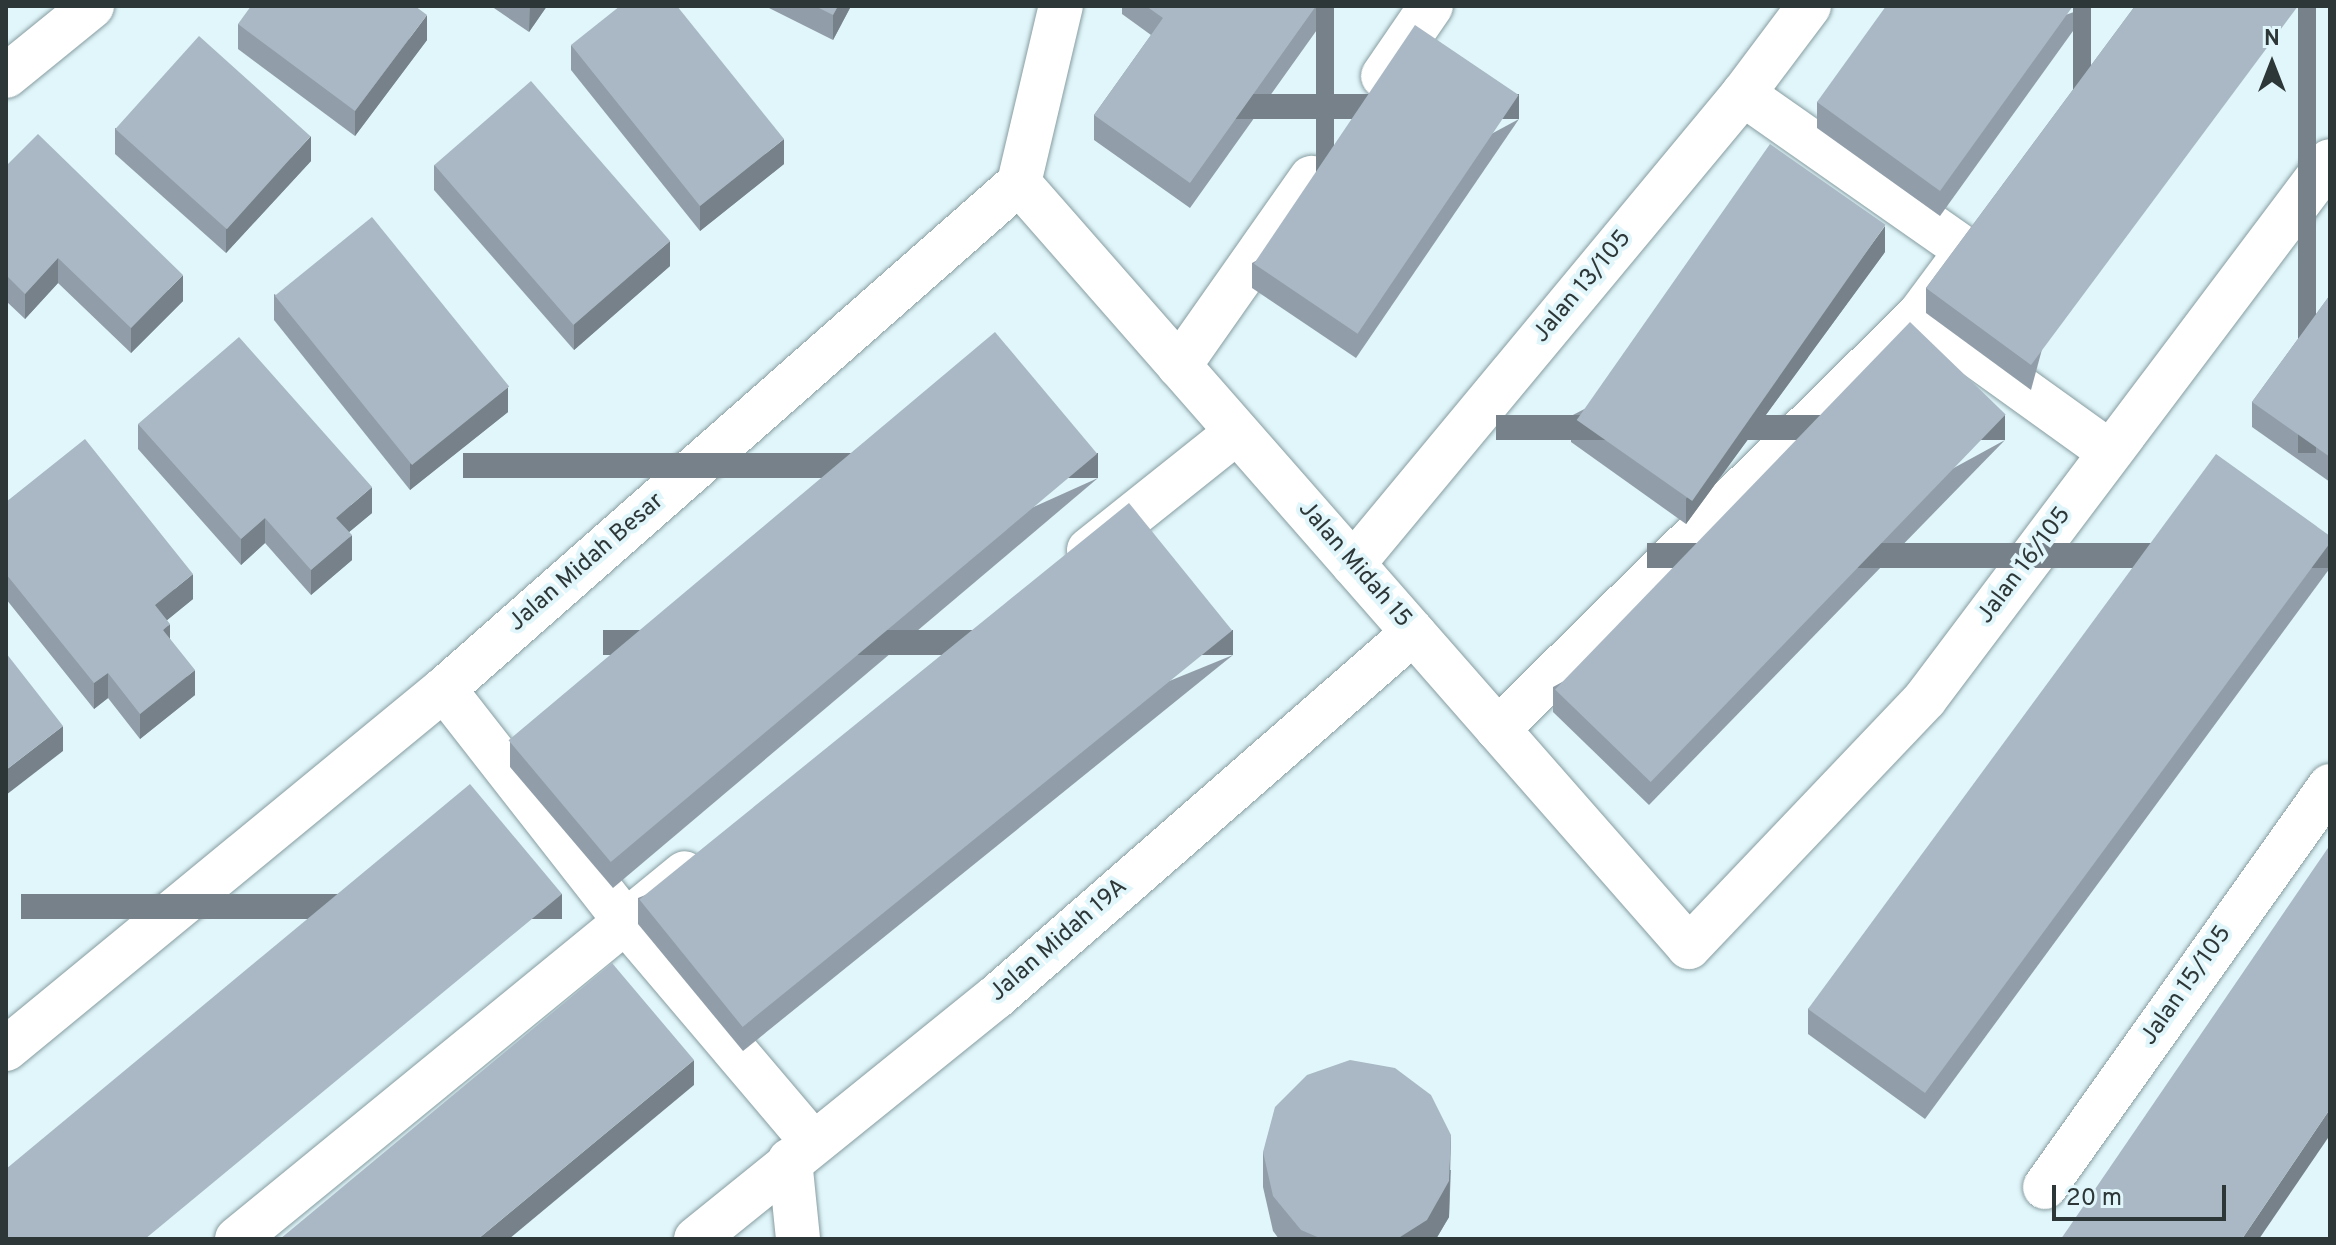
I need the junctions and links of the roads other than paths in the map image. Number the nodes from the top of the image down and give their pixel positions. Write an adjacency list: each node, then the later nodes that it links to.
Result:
1 (92, 6): 5 (street)
2 (1061, 6): 10 (street)
3 (1431, 6): 7 (street)
4 (1809, 6): 6 (street, Jalan 13/105)
5 (6, 76)
6 (1743, 94): 12 (street); 17 (street, Jalan 13/105)
7 (1358, 111)
8 (1331, 150): 14 (street)
9 (2330, 161): 16 (street, Jalan 16/105)
10 (1019, 183): 14 (street, Jalan Midah 15); 20 (street, Jalan Midah Besar)
11 (1995, 212): 12 (street)
12 (1967, 251): 13 (street)
13 (1919, 315): 16 (street); 21 (street)
14 (1179, 366): 15 (street, Jalan Midah 15)
15 (1237, 432): 17 (street, Jalan Midah 15); 18 (street)
16 (2110, 452): 25 (street, Jalan 16/105)
17 (1353, 564): 19 (street, Jalan Midah 15)
18 (1062, 572)
19 (1413, 633): 21 (street, Jalan Midah 15); 27 (street, Jalan Midah 19A)
20 (444, 689): 24 (street); 26 (street, Jalan Midah Besar)
21 (1498, 729): 25 (street, Jalan Midah 15)
22 (2330, 786): 28 (street, Jalan 15/105)
23 (712, 851): 24 (street)
24 (625, 921): 27 (street); 29 (street)
25 (1689, 947)
26 (6, 1049)
27 (802, 1151): 30 (street, Jalan Midah 19A); 31 (street)
28 (2045, 1187)
29 (237, 1239)
30 (696, 1239)
31 (798, 1239)

